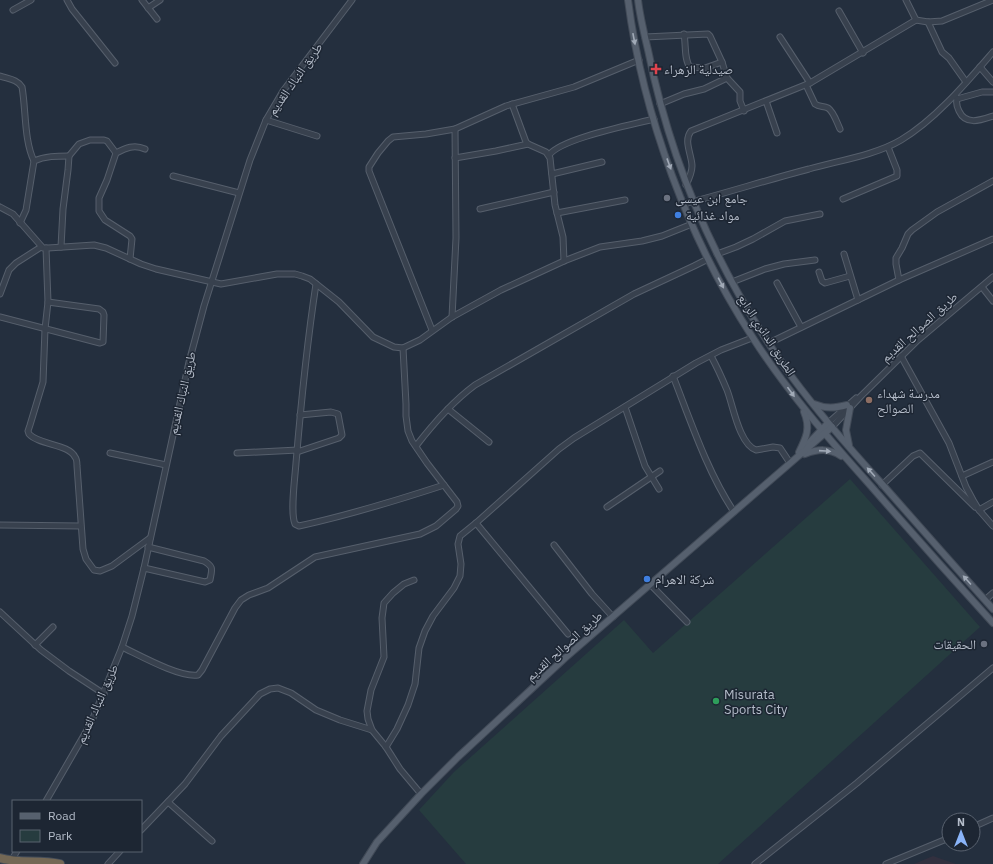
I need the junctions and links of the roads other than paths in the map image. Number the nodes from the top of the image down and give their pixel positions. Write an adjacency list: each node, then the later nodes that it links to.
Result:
1 (31, 0): 12 (street)
2 (67, 0): 24 (street)
3 (142, 0): 11 (street)
4 (160, 0): 11 (street)
5 (352, 0): 39 (street, طريق النباك القديم)
6 (628, 0): 22 (main road, الطريق الدائري الرابع, one-way to 22)
7 (638, 0): 18 (main road, الطريق الدائري الرابع)
8 (906, 0): 15 (street)
9 (993, 0): 10 (street)
10 (983, 2): 16 (street)
11 (148, 8): 14 (street)
12 (13, 10)
13 (839, 11): 20 (street)
14 (157, 19)
15 (916, 20): 16 (street); 20 (street)
16 (928, 22): 28 (street)
17 (684, 34): 18 (street); 23 (street); 23 (street)
18 (645, 37): 35 (main road, الطريق الدائري الرابع)
19 (780, 37): 30 (street)
20 (863, 52): 30 (street)
21 (993, 52): 25 (street)
22 (639, 60): 34 (street); 38 (main road, الطريق الدائري الرابع)
23 (722, 62): 27 (street)
24 (115, 63)
25 (980, 67): 28 (street); 29 (street)
26 (0, 76): 51 (street)
27 (727, 78): 35 (street); 36 (street)
28 (966, 82): 32 (street)
29 (993, 82)
30 (808, 84): 33 (street); 41 (street)
31 (992, 94): 32 (street)
32 (955, 97): 37 (street); 45 (street)
33 (766, 101): 36 (street); 42 (street)
34 (512, 104): 40 (street); 44 (street)
35 (660, 104): 56 (main road, الطريق الدائري الرابع)
36 (744, 111): 56 (street)
37 (993, 116)
38 (654, 119): 48 (street); 62 (main road, الطريق الدائري الرابع, one-way to 62)
39 (266, 120): 43 (street); 58 (street, طريق النباك القديم)
40 (455, 129): 50 (street); 95 (street)
41 (840, 129)
42 (777, 133)
43 (317, 136)
44 (528, 144): 48 (street); 50 (street)
45 (888, 147): 59 (street); 61 (street)
46 (145, 149): 47 (street)
47 (116, 152): 49 (street); 74 (street)
48 (549, 155): 53 (street)
49 (68, 156): 51 (street); 70 (street)
50 (455, 158): 92 (street)
51 (34, 160): 67 (street)
52 (602, 162): 53 (street)
53 (552, 174): 57 (street)
54 (173, 176): 58 (street)
55 (993, 181): 81 (street)
56 (686, 185): 61 (main road, الطريق الدائري الرابع)
57 (554, 192): 64 (street); 65 (street)
58 (239, 193): 82 (street, طريق النباك القديم)
59 (843, 199)
60 (625, 200): 65 (street)
61 (693, 201): 62 (street); 72 (main road, الطريق الدائري الرابع)
62 (684, 204): 68 (main road, الطريق الدائري الرابع)
63 (0, 207): 67 (street)
64 (480, 209)
65 (557, 213): 77 (street)
66 (820, 214): 72 (street)
67 (20, 223): 71 (street)
68 (692, 224): 75 (main road, الطريق الدائري الرابع); 77 (street)
69 (993, 240): 81 (street)
70 (61, 247): 71 (street); 74 (street)
71 (44, 248): 87 (street); 90 (street)
72 (716, 254): 83 (main road, الطريق الدائري الرابع)
73 (844, 254): 79 (street)
74 (130, 259): 82 (street)
75 (708, 259): 96 (main road, الطريق الدائري الرابع, one-way to 96); 106 (street)
76 (815, 260): 83 (street)
77 (564, 261): 92 (street)
78 (819, 272): 79 (street)
79 (850, 276): 88 (street)
80 (993, 277): 86 (street, طريق الصوالح القديم)
81 (899, 280): 88 (street)
82 (212, 282): 85 (street); 120 (street, طريق النباك القديم)
83 (732, 282): 97 (main road, الطريق الدائري الرابع)
84 (777, 283): 93 (street)
85 (316, 284): 98 (street); 107 (street)
86 (982, 287): 89 (street); 100 (street, طريق الصوالح القديم)
87 (0, 294)
88 (858, 300): 93 (street)
89 (993, 301)
90 (48, 302): 94 (street); 94 (street)
91 (0, 317): 94 (street)
92 (452, 317): 95 (street)
93 (802, 327): 97 (street)
94 (45, 329): 133 (street)
95 (432, 330): 98 (street)
96 (752, 338): 99 (street); 103 (main road, الطريق الدائري الرابع, one-way to 103)
97 (769, 343): 102 (main road, الطريق الدائري الرابع)
98 (403, 348): 111 (street)
99 (711, 356): 101 (street); 119 (street)
100 (901, 356): 105 (street, طريق الصوالح القديم); 122 (street)
101 (673, 376): 104 (street); 130 (street)
102 (812, 403): 105 (main road); 108 (main road, الطريق الدائري الرابع)
103 (801, 406): 109 (main road, الطريق الدائري الرابع); 116 (main road)
104 (625, 407): 123 (street); 131 (street)
105 (849, 407): 108 (street, طريق الصوالح القديم); 112 (main road)
106 (448, 408): 110 (street); 111 (street)
107 (300, 415): 113 (street); 113 (street)
108 (830, 425): 109 (main road, طريق الصوالح القديم); 112 (main road, الطريق الدائري الرابع)
109 (823, 432): 116 (main road, طريق الصوالح القديم); 117 (main road, الطريق الدائري الرابع)
110 (489, 442)
111 (416, 446): 124 (street)
112 (850, 448): 125 (main road, الطريق الدائري الرابع, one-way to 112)
113 (297, 451): 115 (street); 124 (street)
114 (110, 453): 120 (street)
115 (237, 453)
116 (799, 455): 117 (main road, one-way to 117); 119 (main road, طريق الصوالح القديم)
117 (846, 459): 147 (main road, الطريق الدائري الرابع)
118 (993, 462): 122 (street)
119 (790, 463): 130 (main road, طريق الصوالح القديم)
120 (166, 465): 135 (street, طريق النباك القديم)
121 (660, 471): 123 (street)
122 (962, 476): 129 (street)
123 (650, 477): 126 (street); 128 (street)
124 (444, 485): 151 (street)
125 (882, 485): 129 (street); 142 (main road, الطريق الدائري الرابع, one-way to 125)
126 (659, 489)
127 (993, 502): 129 (street)
128 (607, 507)
129 (979, 510): 134 (street)
130 (734, 512): 140 (main road, طريق الصوالح القديم)
131 (476, 523): 149 (street); 155 (street)
132 (0, 525): 133 (street)
133 (80, 526): 135 (street)
134 (993, 526)
135 (150, 538): 137 (street, طريق النباك القديم)
136 (554, 545): 145 (street)
137 (148, 548): 138 (street, طريق النباك القديم); 138 (street)
138 (144, 568): 151 (street, طريق النباك القديم)
139 (414, 580): 154 (street)
140 (650, 584): 145 (main road, طريق الصوالح القديم); 146 (street)
141 (993, 593): 142 (street)
142 (985, 600): 143 (main road, الطريق الدائري الرابع)
143 (993, 609)
144 (0, 612): 150 (street)
145 (613, 617): 156 (main road, طريق الصوالح القديم)
146 (687, 622)
147 (993, 623)
148 (53, 627): 150 (street)
149 (568, 634)
150 (35, 644): 153 (street)
151 (122, 647): 153 (street, طريق النباك القديم)
152 (993, 668): 171 (street)
153 (104, 694): 157 (street, طريق النباك القديم)
154 (372, 730): 155 (street); 158 (street)
155 (386, 748): 156 (street)
156 (421, 794): 168 (main road, طريق الصوالح القديم)
157 (47, 800)
158 (168, 802): 161 (street); 162 (street)
159 (993, 818): 160 (street)
160 (981, 823)
161 (142, 829)
162 (212, 841)
163 (941, 841): 172 (street)
164 (16, 852): 167 (street)
165 (119, 852): 170 (street)
166 (0, 858): 167 (highway)
167 (11, 862): 169 (highway)
168 (364, 863)
169 (60, 864)
170 (108, 864)
171 (755, 864)
172 (886, 864)

